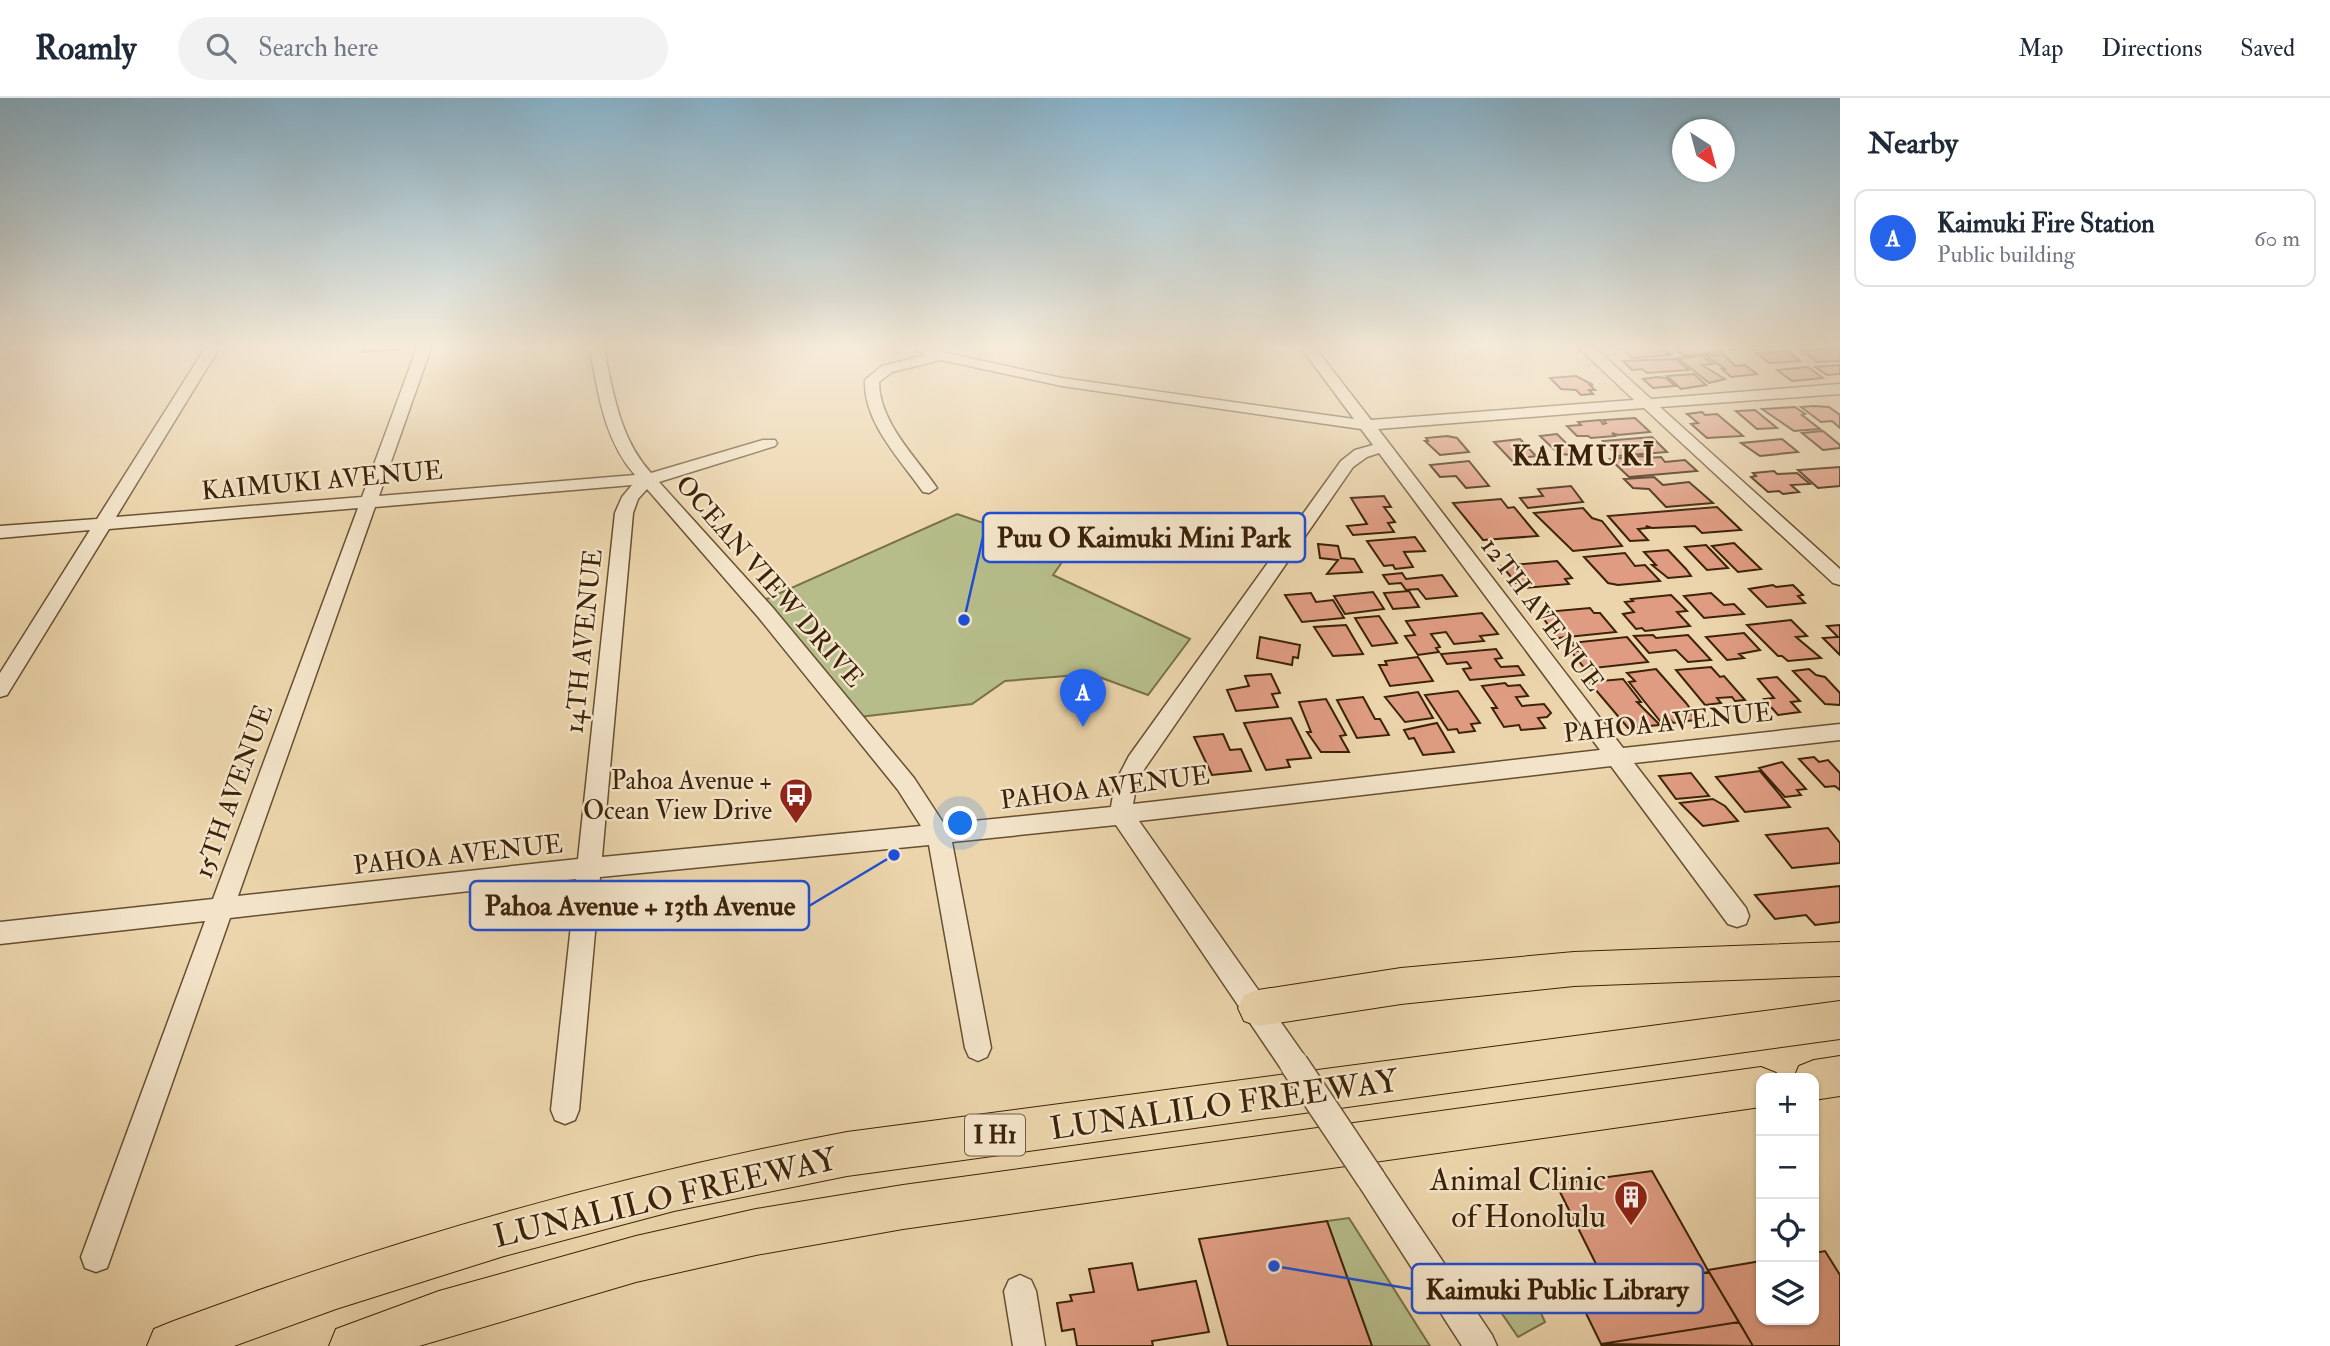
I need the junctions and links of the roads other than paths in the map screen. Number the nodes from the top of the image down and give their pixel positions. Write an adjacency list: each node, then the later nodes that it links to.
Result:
1 (178, 403): 15 (street)
2 (404, 403): 14 (street, 15TH AVENUE)
3 (609, 403): 12 (street, OCEAN VIEW DRIVE)
4 (874, 403): 13 (street)
5 (1203, 403): 9 (street)
6 (1349, 403): 9 (street, 12TH AVENUE)
7 (1658, 403): 8 (street)
8 (1648, 404): 9 (street); 17 (street)
9 (1365, 425): 11 (street, 12TH AVENUE)
10 (769, 443): 12 (street, KAIMUKI AVENUE)
11 (1382, 448): 20 (street, 12TH AVENUE); 21 (street)
12 (648, 479): 14 (street, KAIMUKI AVENUE); 22 (street, OCEAN VIEW DRIVE); 23 (street, 14TH AVENUE)
13 (929, 488)
14 (369, 503): 15 (street, KAIMUKI AVENUE); 24 (street, 15TH AVENUE)
15 (103, 525): 16 (street, KAIMUKI AVENUE); 18 (street)
16 (0, 532)
17 (1840, 579)
18 (0, 690)
19 (1840, 732): 20 (street, PAHOA AVENUE)
20 (1617, 755): 21 (street, PAHOA AVENUE); 25 (street, 12TH AVENUE)
21 (1122, 815): 22 (street, PAHOA AVENUE); 28 (street)
22 (939, 835): 23 (street, PAHOA AVENUE); 30 (street)
23 (589, 868): 24 (street, PAHOA AVENUE); 34 (street, 14TH AVENUE)
24 (220, 908): 26 (street, PAHOA AVENUE); 35 (street, 15TH AVENUE)
25 (1737, 916)
26 (0, 933)
27 (1840, 959): 28 (highway)
28 (1258, 1008): 40 (street, bridge)
29 (1840, 1020): 37 (highway, LUNALILO FREEWAY / I H1)
30 (978, 1048)
31 (1840, 1076): 32 (highway)
32 (1819, 1079)
33 (1756, 1088): 38 (highway, LUNALILO FREEWAY / I H1)
34 (565, 1110)
35 (96, 1257)
36 (1020, 1291): 39 (street)
37 (171, 1346)
38 (353, 1346)
39 (1029, 1346)
40 (1481, 1346)

